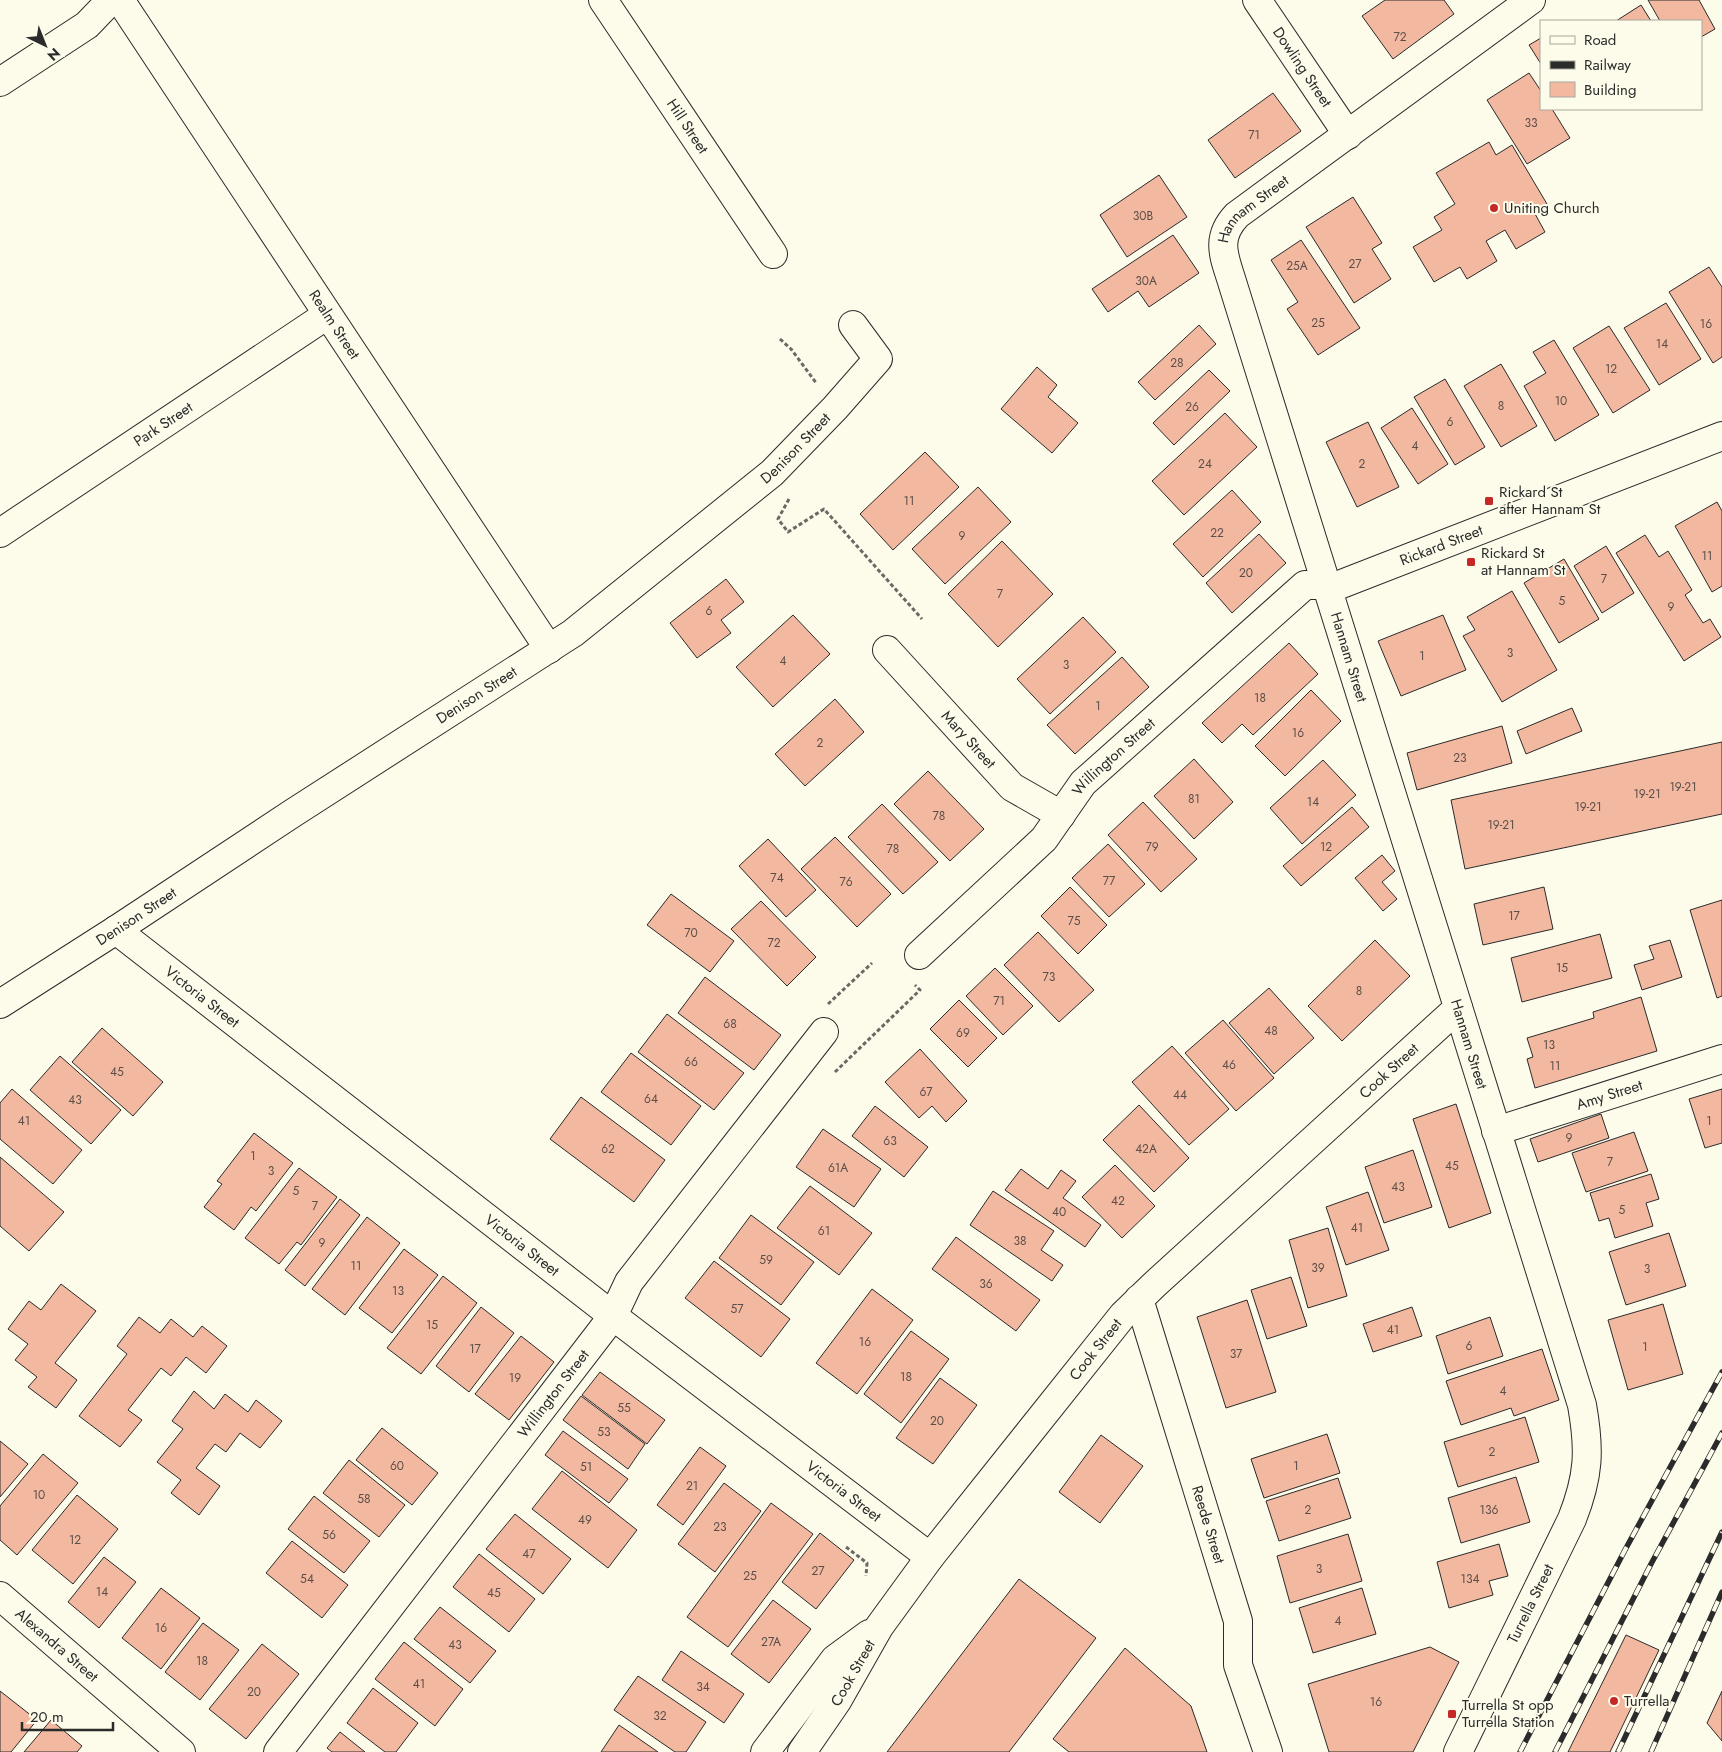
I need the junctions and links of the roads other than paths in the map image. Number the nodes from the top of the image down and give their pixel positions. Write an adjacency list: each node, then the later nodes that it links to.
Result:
1 (111, 0): 6 (street)
2 (120, 0): 9 (street, Realm Street)
3 (603, 0): 8 (street, Hill Street)
4 (1257, 0): 7 (street, Dowling Street)
5 (1531, 0): 7 (street, Hannam Street)
6 (0, 82)
7 (1348, 136): 13 (street, Hannam Street)
8 (773, 254)
9 (327, 315): 12 (street, Park Street); 14 (street, Realm Street)
10 (853, 325): 14 (street, Denison Street)
11 (1722, 436): 13 (street, Rickard Street)
12 (0, 533)
13 (1327, 585): 16 (street, Willington Street); 20 (street, Hannam Street)
14 (548, 649): 17 (street, Denison Street)
15 (887, 650): 16 (street, Mary Street)
16 (1061, 815): 18 (street, Willington Street)
17 (116, 930): 19 (street, Denison Street); 25 (street, Victoria Street)
18 (919, 955)
19 (0, 1004)
20 (1458, 1008): 23 (street, Hannam Street); 24 (street, Cook Street)
21 (824, 1020): 25 (street, Willington Street)
22 (1722, 1059): 23 (street, Amy Street)
23 (1496, 1131): 26 (street, Hannam Street)
24 (1139, 1299): 27 (street, Cook Street); 34 (street, Reede Street)
25 (613, 1316): 27 (street, Victoria Street); 31 (street, Willington Street)
26 (1588, 1452): 35 (street, Turrella Street)
27 (930, 1557): 29 (street, Cook Street)
28 (0, 1596): 30 (street, Alexandra Street)
29 (878, 1627): 32 (street); 33 (street, Cook Street)
30 (181, 1752)
31 (278, 1752)
32 (765, 1752)
33 (802, 1752)
34 (1268, 1752)
35 (1458, 1752)

